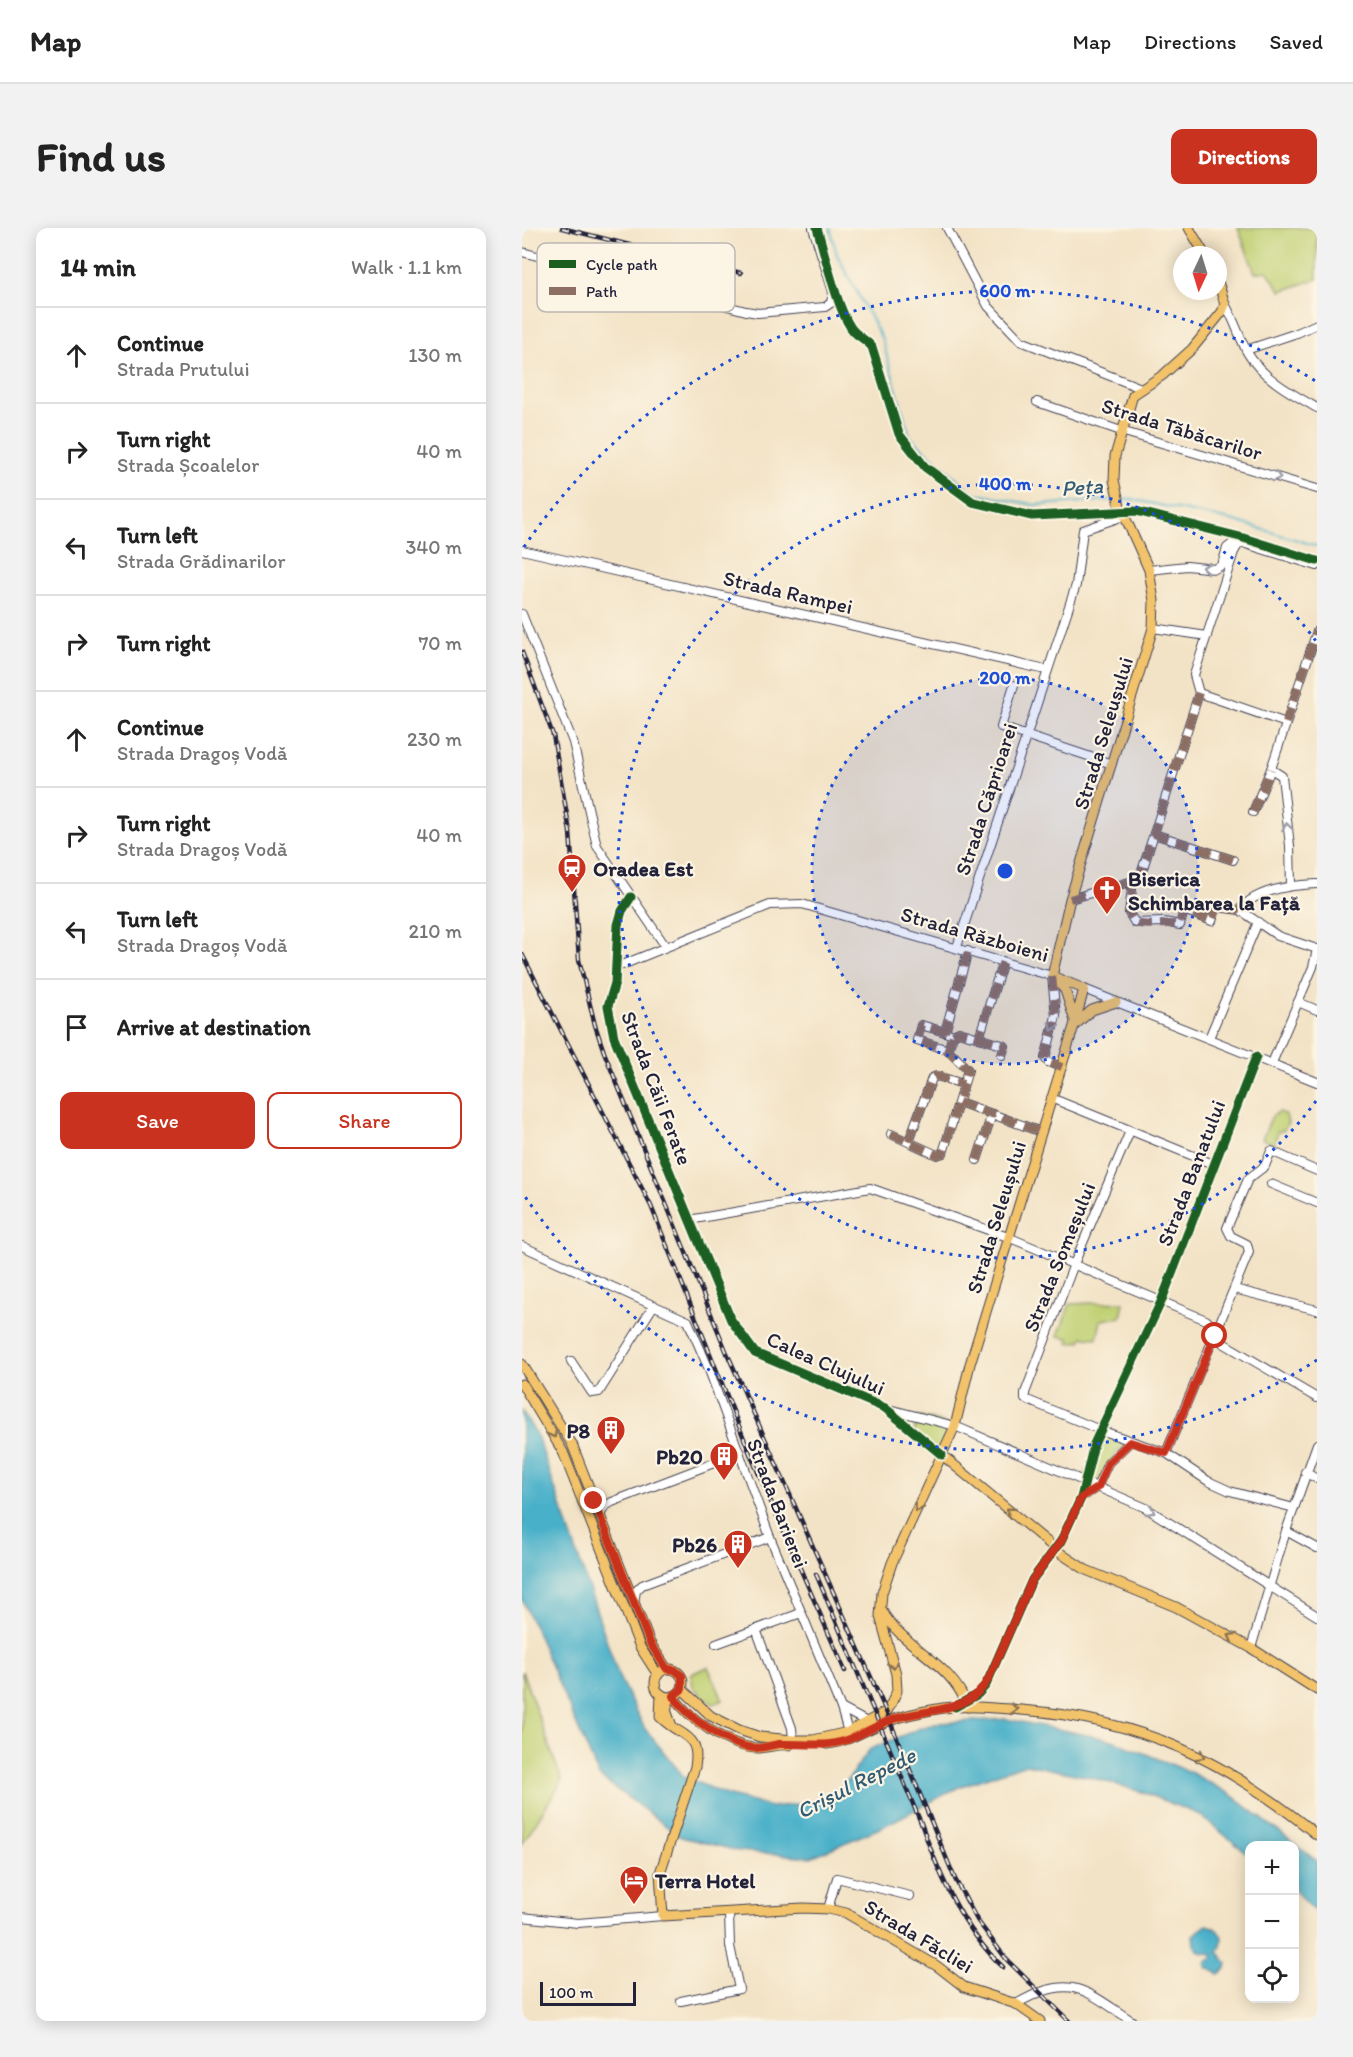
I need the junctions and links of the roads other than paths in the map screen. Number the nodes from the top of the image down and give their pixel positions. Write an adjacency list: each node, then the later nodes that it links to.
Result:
1 (813, 228): 9 (street)
2 (947, 228): 12 (street)
3 (1189, 228): 4 (main road)
4 (1200, 246)
5 (522, 252): 6 (street)
6 (537, 256)
7 (1224, 300): 8 (main road)
8 (1225, 304): 11 (street); 12 (main road)
9 (735, 308)
10 (1317, 324): 11 (street)
11 (1246, 350): 14 (street)
12 (1140, 388): 15 (main road, Strada Seleușului)
13 (1037, 402): 15 (street, Strada Tăbăcarilor)
14 (1317, 408)
15 (1121, 431): 16 (street, Strada Tăbăcarilor, one-way to 16); 17 (main road, Strada Seleușului)
16 (1317, 489)
17 (1124, 516): 21 (main road, Strada Seleușului); 26 (street, Strada Căprioarei)
18 (1246, 543): 20 (street); 21 (street, one-way to 21); 25 (street)
19 (522, 550): 26 (street, Strada Rampei)
20 (1317, 566)
21 (1149, 570): 23 (main road, Strada Seleușului)
22 (522, 614): 39 (street)
23 (1153, 628): 25 (street); 31 (main road, Strada Seleușului)
24 (1317, 631): 29 (street)
25 (1207, 636): 28 (street)
26 (1046, 670): 30 (street, Strada Căprioarei)
27 (1014, 685): 30 (street)
28 (1199, 693): 29 (street); 34 (street)
29 (1286, 723): 32 (street)
30 (1026, 736): 31 (street); 44 (street, Strada Căprioarei)
31 (1112, 764): 40 (main road, Strada Seleușului)
32 (1271, 769): 33 (street); 38 (street, one-way to 32)
33 (1253, 812)
34 (1154, 834): 35 (street); 36 (street)
35 (1233, 860)
36 (1134, 881): 40 (street); 41 (street)
37 (1317, 884): 38 (street)
38 (1291, 885): 41 (street)
39 (631, 897): 43 (street); 48 (street, Strada Căii Ferate)
40 (1070, 899): 49 (main road, Strada Seleușului)
41 (1240, 910): 42 (street)
42 (1258, 922): 45 (street); 57 (street)
43 (666, 947): 44 (street, Strada Războieni); 48 (street, Strada Războieni)
44 (957, 947): 46 (street, Strada Războieni)
45 (1317, 949): 52 (street)
46 (968, 951): 47 (street, Strada Războieni); 55 (street)
47 (1003, 961): 49 (street, Strada Războieni); 56 (street)
48 (617, 967): 77 (street, Strada Căii Ferate)
49 (1052, 976): 50 (main road, Strada Războieni); 54 (main road); 62 (street, one-way to 62)
50 (1084, 989): 51 (street, Strada Războieni); 54 (main road, Strada Seleușului)
51 (1116, 1002): 54 (main road); 57 (street, Strada Războieni)
52 (1298, 1002): 53 (street); 61 (street)
53 (1317, 1010)
54 (1074, 1026): 62 (main road, Strada Seleușului)
55 (949, 1033): 56 (street); 58 (street); 58 (street)
56 (980, 1038): 59 (street)
57 (1209, 1038): 60 (street, Strada Războieni)
58 (948, 1050): 64 (street)
59 (1002, 1055)
60 (1256, 1057): 61 (street, Strada Războieni); 73 (street, Strada Banatului)
61 (1272, 1063): 63 (street, Strada Războieni)
62 (1062, 1067): 65 (main road, Strada Seleușului)
63 (1317, 1082)
64 (963, 1084): 66 (street); 71 (street)
65 (1052, 1098): 68 (street); 69 (main road, Strada Seleușului)
66 (959, 1102): 67 (street); 71 (street)
67 (992, 1114): 69 (street); 72 (street)
68 (1130, 1131): 73 (street); 80 (street, Strada Someșului)
69 (1041, 1132): 78 (main road, Strada Seleușului)
70 (891, 1134): 71 (street)
71 (909, 1141)
72 (977, 1160)
73 (1213, 1164): 82 (street, Strada Banatului)
74 (1317, 1171): 81 (street)
75 (1271, 1184): 76 (street)
76 (1317, 1203)
77 (689, 1220): 78 (street); 90 (street, Calea Clujului)
78 (1008, 1237): 80 (street); 92 (main road, Strada Seleușului)
79 (522, 1246): 83 (street)
80 (1074, 1264): 82 (street); 93 (street, Strada Someșului)
81 (1234, 1289): 84 (street); 85 (street)
82 (1161, 1302): 85 (street); 93 (street, Strada Banatului)
83 (654, 1305): 86 (street); 97 (street, Strada Barierei)
84 (1317, 1310)
85 (1215, 1336): 89 (street); 98 (street)
86 (571, 1361)
87 (522, 1364): 105 (main road)
88 (522, 1384): 124 (main road, one-way to 124)
89 (1317, 1398)
90 (885, 1408): 91 (street); 94 (street, Calea Clujului)
91 (918, 1416): 92 (street); 94 (street)
92 (955, 1426): 99 (main road, Strada Seleușului); 102 (street)
93 (1100, 1430): 95 (street); 102 (street, Strada Banatului)
94 (914, 1432): 99 (street, Calea Clujului)
95 (1130, 1442): 98 (street); 103 (street)
96 (1317, 1444): 100 (street)
97 (740, 1453): 106 (street); 110 (street, Strada Barierei)
98 (1166, 1453): 107 (street)
99 (942, 1455): 111 (main road, Calea Clujului, one-way to 99); 117 (main road, Strada Seleușului, one-way to 117)
100 (1305, 1472): 101 (street); 107 (street)
101 (1317, 1479)
102 (1083, 1481): 103 (street); 104 (street, Strada Banatului)
103 (1098, 1487): 104 (street); 115 (street, one-way to 115)
104 (1081, 1498): 111 (street)
105 (594, 1501): 106 (street); 108 (main road)
106 (612, 1502): 108 (street)
107 (1294, 1508): 109 (street)
108 (600, 1516): 113 (main road)
109 (1286, 1531): 112 (street); 115 (street)
110 (770, 1537): 114 (street); 118 (street, Strada Barierei)
111 (1055, 1548): 122 (main road, Calea Clujului, one-way to 111); 128 (street)
112 (1317, 1548)
113 (626, 1581): 114 (street); 116 (main road)
114 (642, 1586): 116 (street)
115 (1271, 1586): 119 (street); 122 (street)
116 (634, 1603): 123 (main road)
117 (881, 1608): 128 (main road); 131 (main road, Strada Seleușului, one-way to 131)
118 (801, 1613): 120 (street); 129 (street, Strada Barierei)
119 (1317, 1616)
120 (756, 1629): 121 (street); 133 (street)
121 (716, 1644)
122 (1251, 1648): 126 (main road, Calea Clujului)
123 (667, 1669): 124 (main road); 125 (main road)
124 (658, 1675): 127 (main road)
125 (682, 1689): 127 (main road); 133 (main road, Strada Seleușului)
126 (1317, 1690)
127 (671, 1698): 128 (main road); 130 (main road); 130 (main road)
128 (967, 1704): 134 (main road, one-way to 134)
129 (841, 1708): 131 (street); 132 (street, Strada Barierei)
130 (669, 1721): 138 (main road)
131 (867, 1722): 132 (main road, Strada Seleușului)
132 (848, 1732): 133 (main road, Strada Seleușului)
133 (793, 1740)
134 (1317, 1835)
135 (910, 1896): 136 (street)
136 (828, 1909): 137 (main road, Strada Făcliei); 141 (main road, Strada Făcliei)
137 (729, 1914): 138 (main road, Strada Făcliei); 140 (street)
138 (663, 1916): 139 (street, Strada Făcliei)
139 (522, 1917)
140 (681, 2001)
141 (1016, 2004): 142 (main road, Strada Făcliei); 143 (street)
142 (1040, 2021)
143 (1132, 2021)

